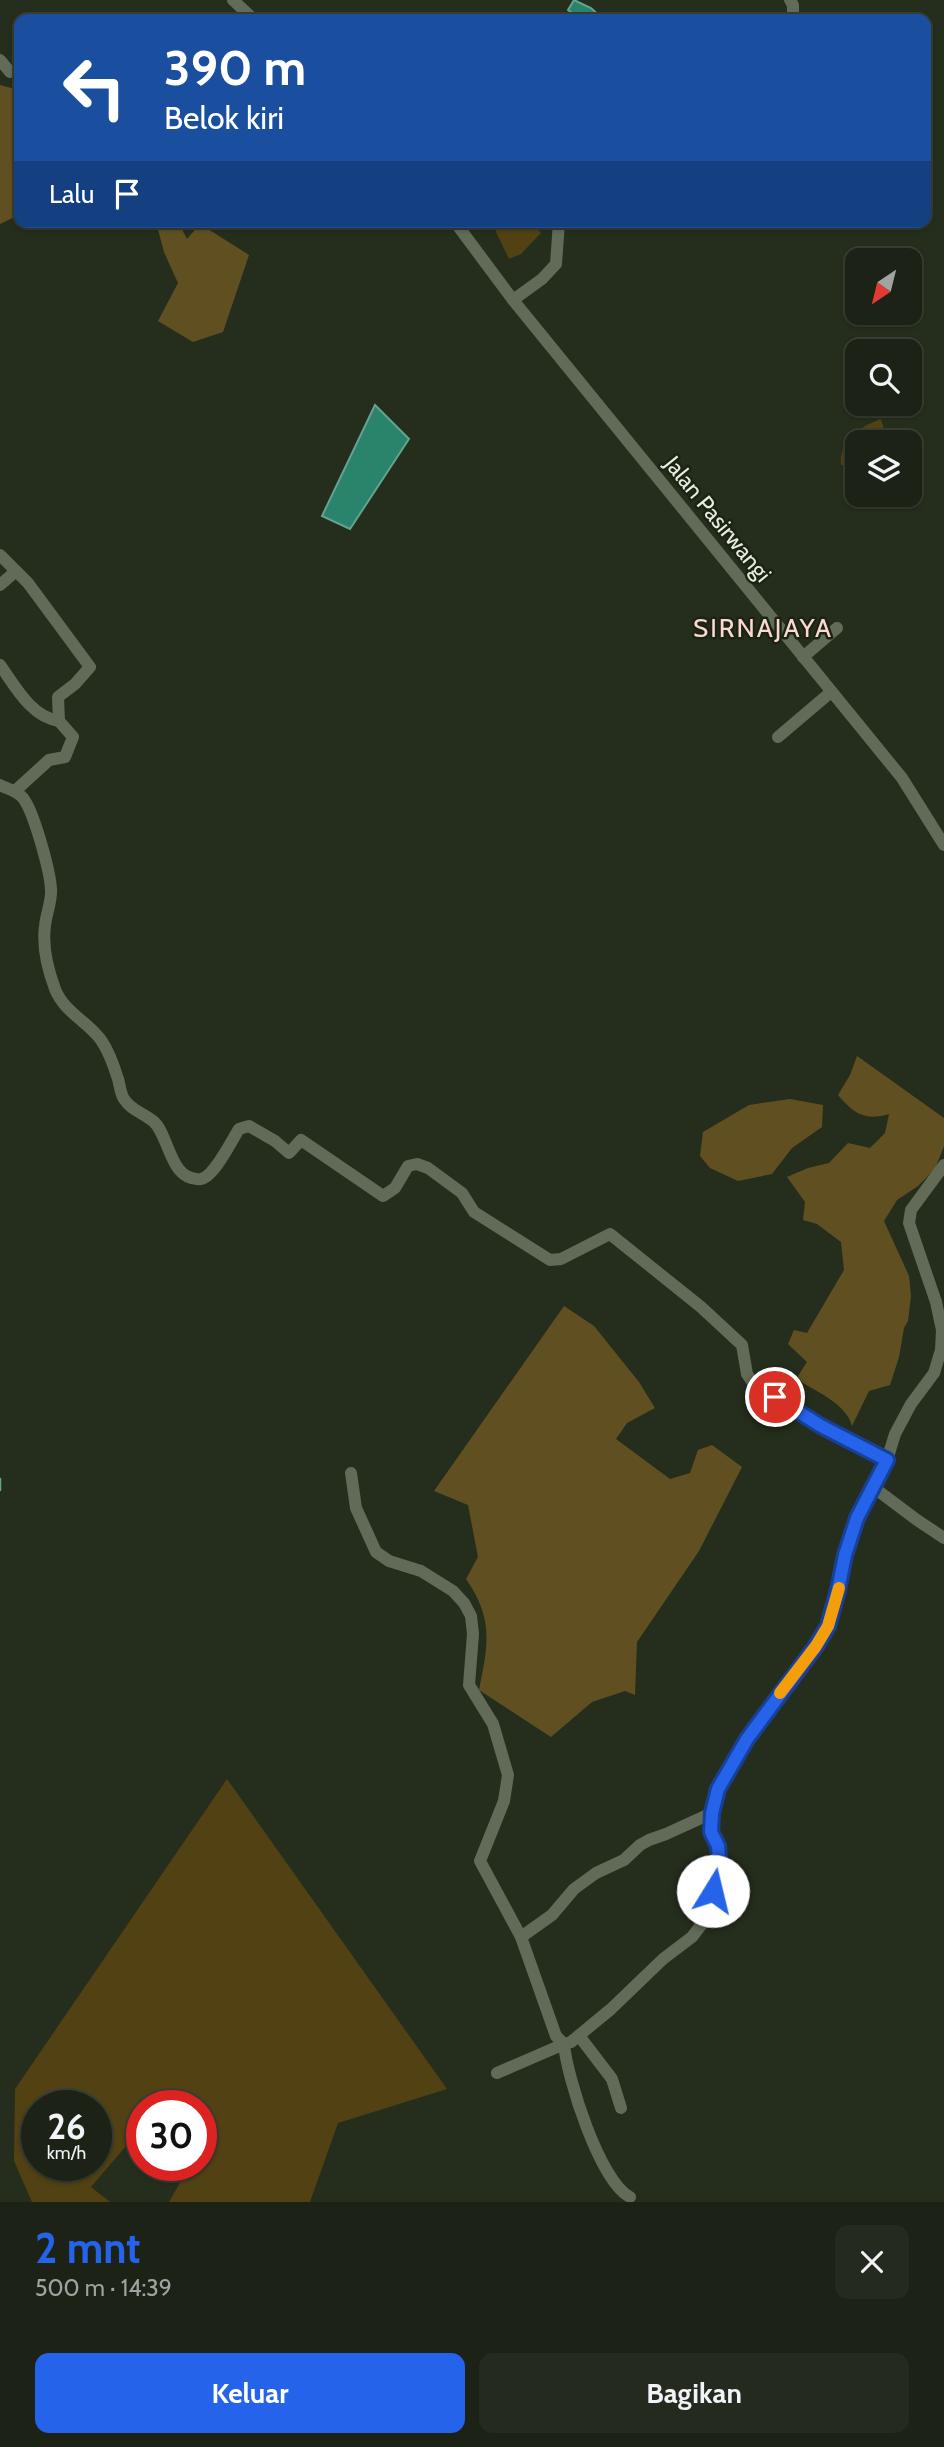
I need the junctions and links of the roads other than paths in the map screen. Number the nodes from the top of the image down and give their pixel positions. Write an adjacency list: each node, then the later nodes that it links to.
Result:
1 (233, 0): 2 (street)
2 (248, 14)
3 (0, 60): 4 (street)
4 (10, 72)
5 (459, 228): 7 (street, Jalan Pasirwangi)
6 (559, 228): 7 (street)
7 (513, 300): 12 (street, Jalan Pasirwangi)
8 (0, 555): 9 (street)
9 (16, 571): 10 (street); 15 (street)
10 (0, 585)
11 (838, 628): 12 (street)
12 (803, 657): 14 (street, Jalan Pasirwangi)
13 (0, 665): 15 (street)
14 (831, 692): 16 (street); 19 (street, Jalan Pasirwangi)
15 (59, 721): 18 (street)
16 (778, 737)
17 (0, 785): 18 (street)
18 (15, 791): 21 (street)
19 (944, 845)
20 (944, 1165): 21 (street)
21 (887, 1460): 23 (street)
22 (351, 1473): 26 (street)
23 (873, 1487): 24 (street); 25 (street)
24 (944, 1538)
25 (712, 1813): 26 (street); 27 (street)
26 (521, 1937): 28 (street)
27 (580, 2037): 28 (street); 30 (street)
28 (564, 2044): 29 (street); 31 (street)
29 (497, 2073)
30 (621, 2108)
31 (630, 2197)

